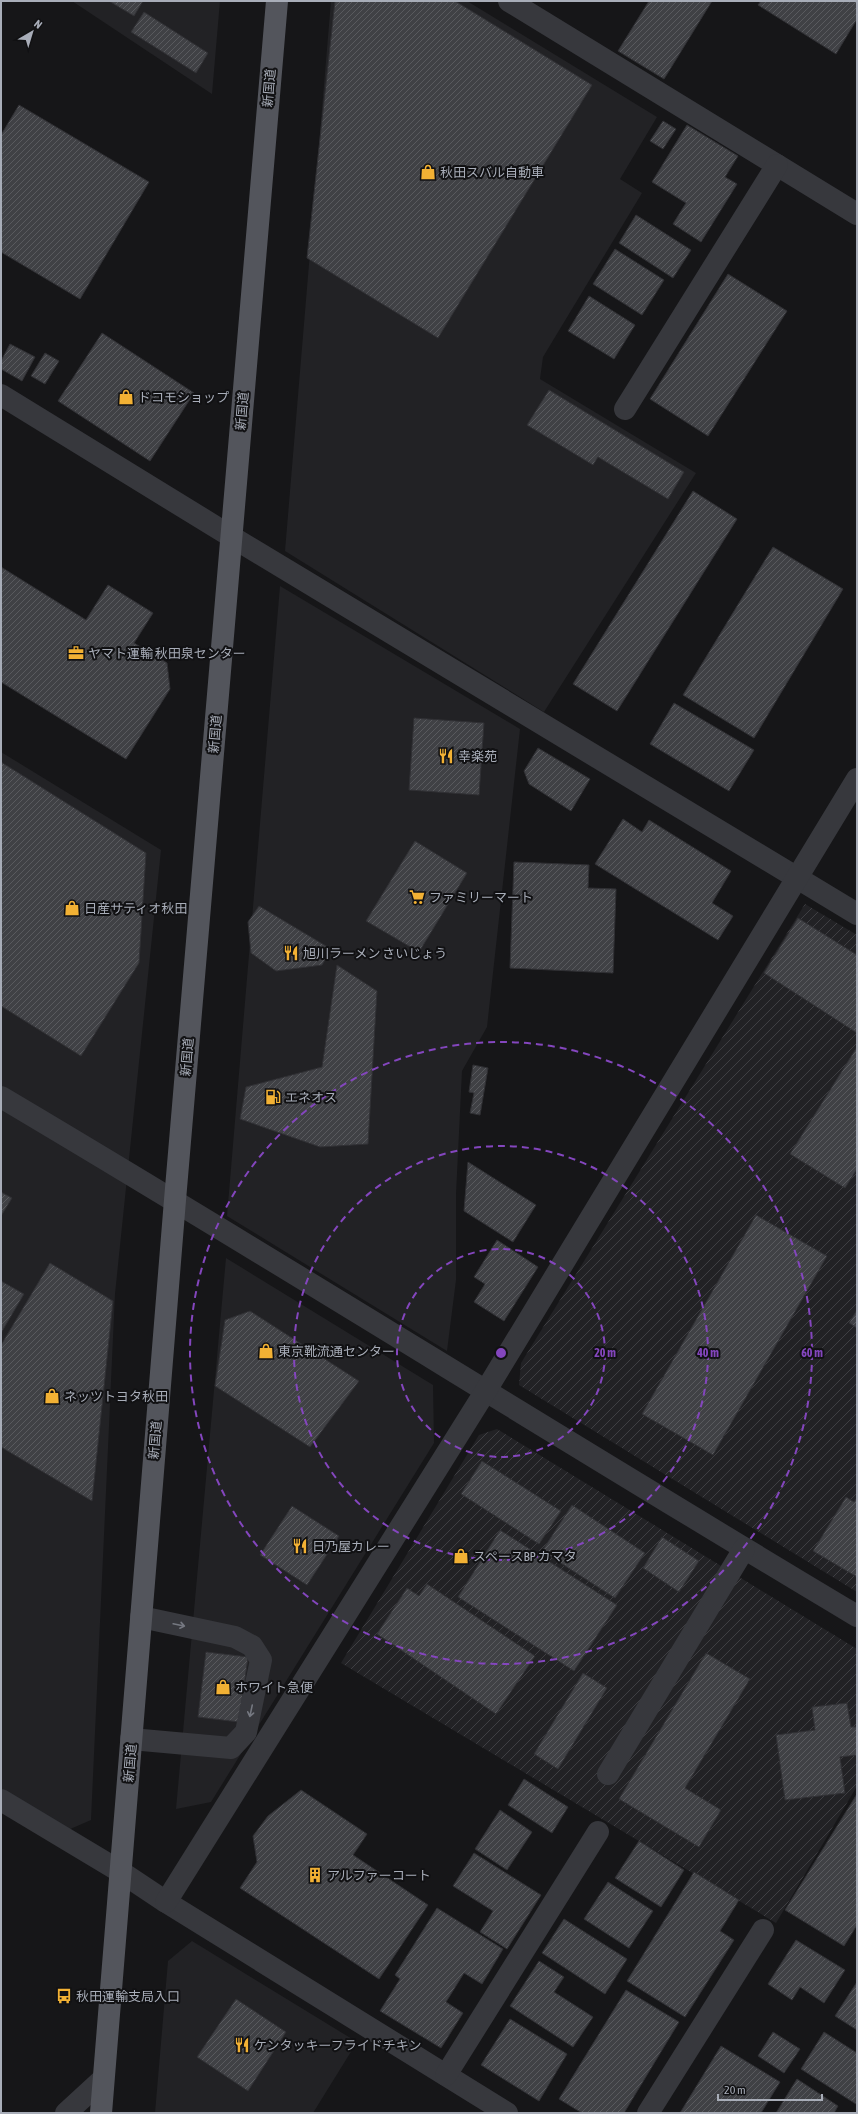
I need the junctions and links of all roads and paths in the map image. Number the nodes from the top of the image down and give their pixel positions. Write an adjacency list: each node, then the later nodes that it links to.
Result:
1 (276, 1): 7 (main road, 新国道)
2 (509, 1): 3 (street)
3 (777, 164): 4 (street); 6 (street)
4 (857, 214)
5 (1, 395): 7 (street)
6 (625, 409)
7 (232, 537): 9 (street); 12 (main road, 新国道)
8 (857, 779): 9 (street)
9 (798, 878): 10 (street); 13 (street)
10 (857, 914)
11 (1, 1096): 12 (street)
12 (175, 1200): 13 (street); 16 (main road, 新国道)
13 (485, 1392): 14 (street); 22 (street)
14 (744, 1549): 15 (street); 18 (street)
15 (857, 1616)
16 (141, 1617): 17 (main road, 新国道); 17 (street, one-way to 17)
17 (132, 1739): 21 (main road, 新国道)
18 (608, 1774)
19 (1, 1800): 21 (street)
20 (598, 1832): 24 (street)
21 (121, 1872): 22 (street); 25 (main road, 新国道)
22 (166, 1902): 24 (street)
23 (763, 1930): 29 (street)
24 (446, 2076): 28 (street)
25 (104, 2080): 26 (street); 27 (main road, 新国道)
26 (66, 2113)
27 (101, 2113)
28 (507, 2113)
29 (648, 2113)

